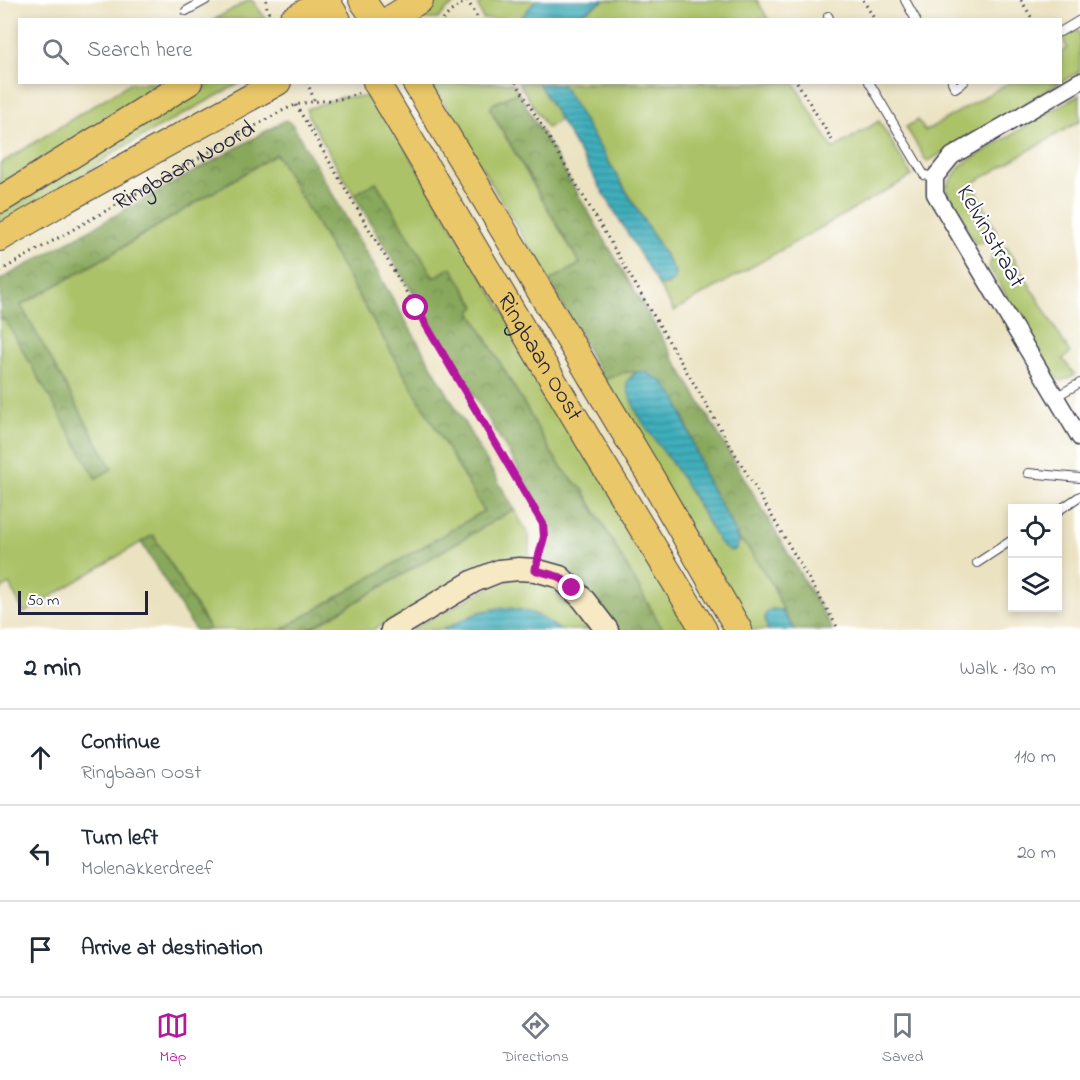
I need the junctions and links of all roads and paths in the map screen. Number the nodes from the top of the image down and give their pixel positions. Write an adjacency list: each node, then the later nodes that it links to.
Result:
1 (206, 0): 10 (lane)
2 (266, 0): 11 (path)
3 (326, 0): 12 (main road); 13 (main road)
4 (362, 0): 14 (main road)
5 (420, 0): 15 (main road)
6 (467, 0): 16 (path); 17 (path)
7 (863, 0): 18 (path)
8 (905, 0): 19 (lane)
9 (1021, 0): 20 (path)
10 (186, 11)
11 (271, 18)
12 (294, 18)
13 (337, 18)
14 (375, 18)
15 (391, 18)
16 (445, 18)
17 (478, 18)
18 (874, 18)
19 (915, 18)
20 (1032, 18)
21 (1080, 20): 22 (lane)
22 (1062, 31)
23 (1080, 81): 35 (street, Kelvinstraat)
24 (186, 84): 36 (main road)
25 (274, 84): 37 (main road, Ringbaan Noord)
26 (307, 84): 32 (path)
27 (416, 84): 52 (main road, Ringbaan Oost)
28 (517, 84): 53 (path)
29 (798, 84): 34 (path)
30 (870, 84): 35 (lane)
31 (369, 87): 32 (path, Ringbaan Noord); 51 (main road, Ringbaan Oost)
32 (315, 102): 33 (path, Ringbaan Noord)
33 (296, 105): 38 (path, Ringbaan Noord); 48 (path)
34 (832, 140)
35 (935, 177): 40 (street, Kelvinstraat)
36 (0, 200)
37 (0, 238)
38 (0, 271)
39 (1080, 383): 40 (lane)
40 (1055, 397): 41 (street, Kelvinstraat)
41 (1080, 438)
42 (1028, 473): 43 (lane)
43 (1080, 478)
44 (1080, 496): 45 (lane)
45 (1062, 508)
46 (1008, 543): 47 (lane)
47 (977, 563)
48 (535, 570): 49 (street); 50 (street)
49 (392, 630)
50 (607, 630)
51 (704, 630)
52 (739, 630)
53 (839, 630)

